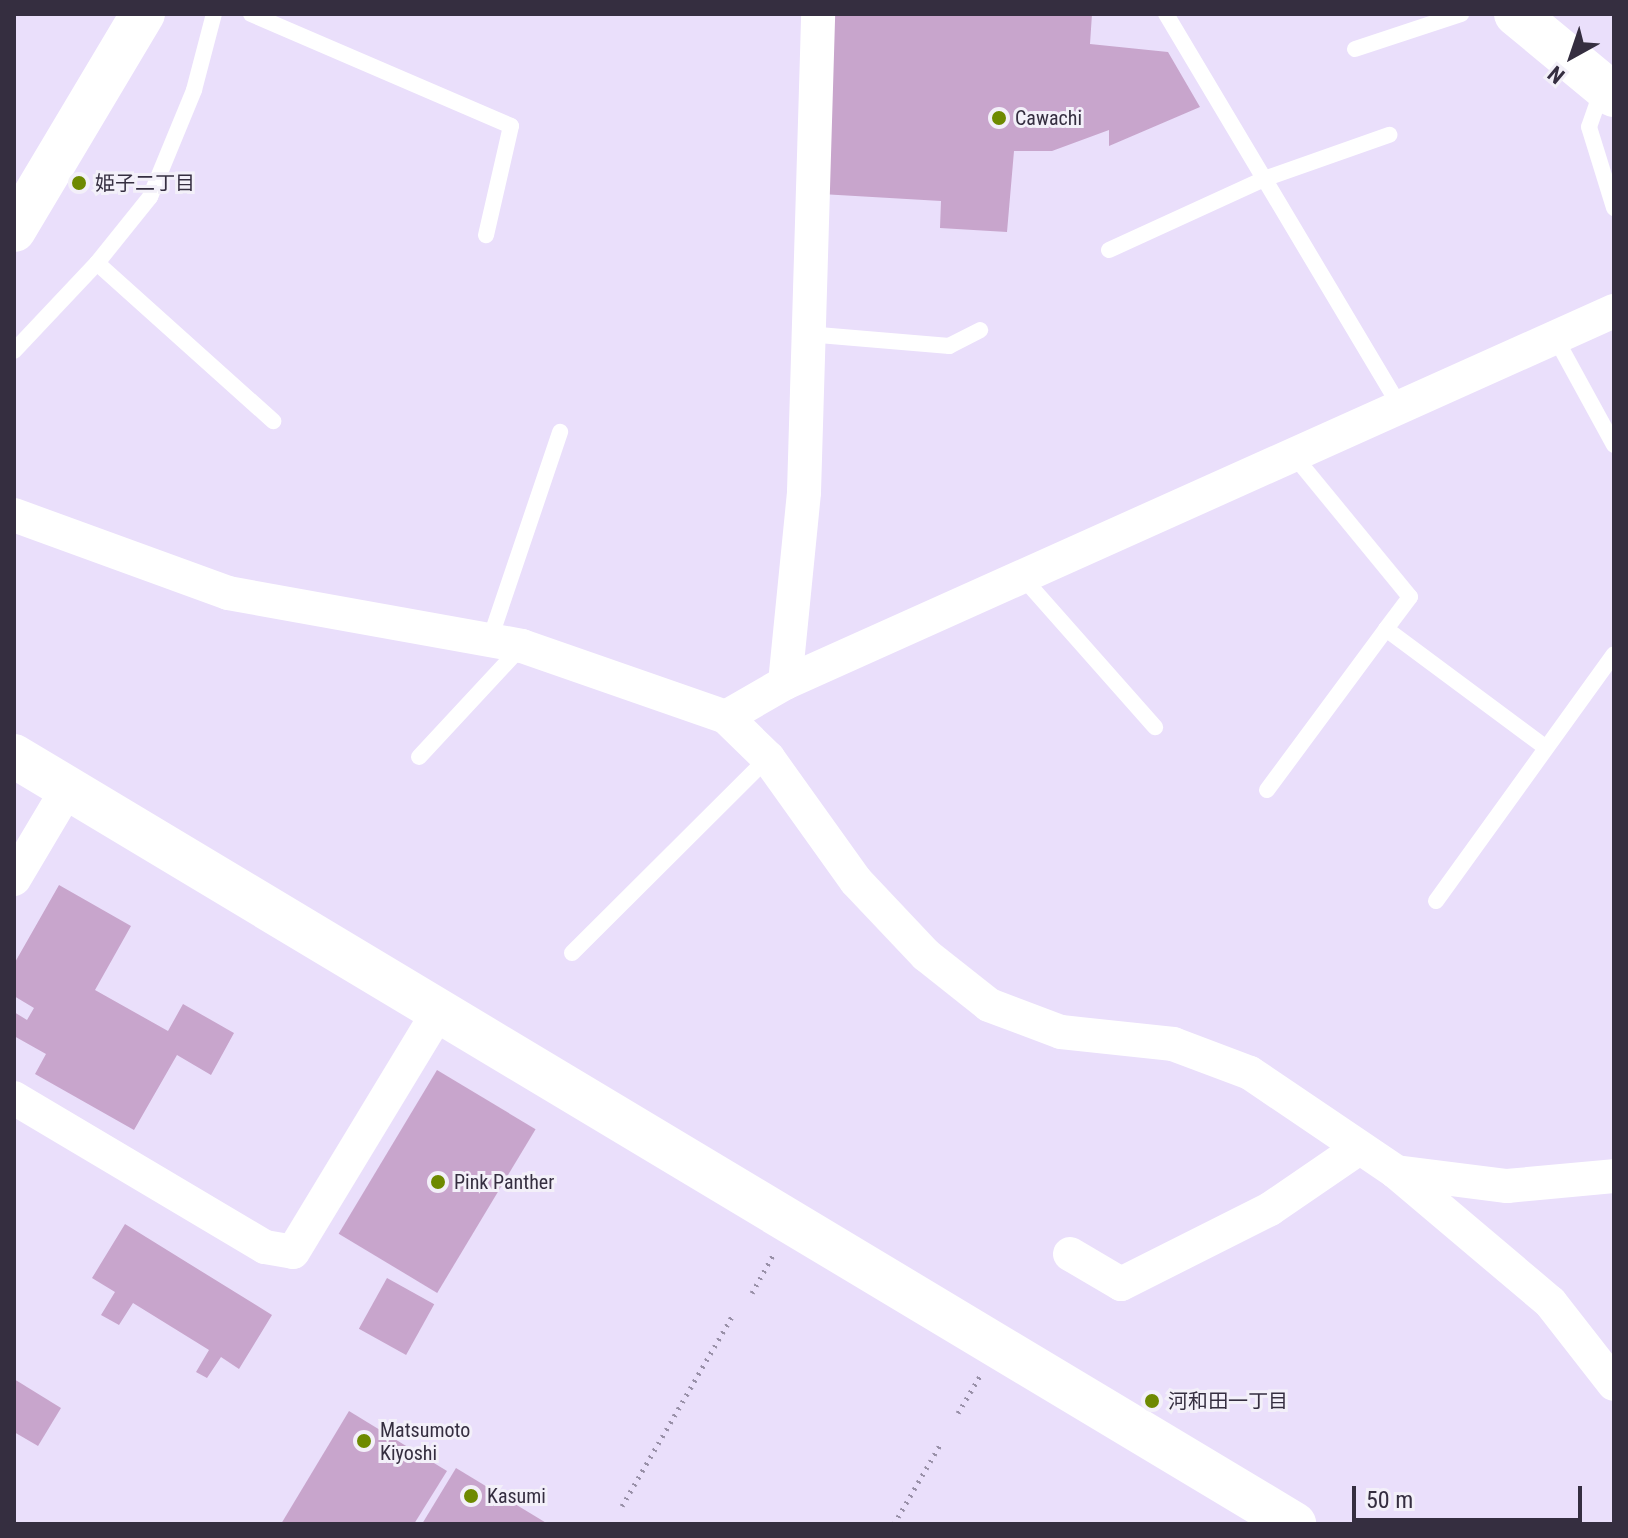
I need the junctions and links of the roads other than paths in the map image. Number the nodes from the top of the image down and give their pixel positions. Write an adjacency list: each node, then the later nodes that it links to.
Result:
1 (143, 14): 13 (street)
2 (214, 14): 16 (lane)
3 (251, 14): 14 (lane)
4 (818, 14): 19 (street)
5 (1166, 14): 11 (lane)
6 (1461, 14): 8 (lane)
7 (1529, 19): 9 (street)
8 (1355, 49)
9 (1609, 91): 12 (lane)
10 (1389, 135): 11 (lane)
11 (1264, 179): 15 (lane); 22 (lane)
12 (1614, 208)
13 (14, 230)
14 (486, 235)
15 (1109, 250)
16 (97, 263): 21 (lane); 23 (lane)
17 (1614, 311): 20 (street)
18 (980, 330): 19 (lane)
19 (807, 334): 33 (street)
20 (1556, 339): 22 (street); 25 (lane)
21 (14, 351)
22 (1401, 408): 26 (street)
23 (273, 421)
24 (560, 432): 30 (lane)
25 (1614, 445)
26 (1295, 457): 28 (street); 29 (lane)
27 (14, 515): 30 (street)
28 (1024, 579): 33 (street); 35 (lane)
29 (1386, 629): 36 (lane); 41 (lane)
30 (489, 642): 31 (street)
31 (522, 646): 34 (street); 38 (lane)
32 (1614, 654): 36 (lane)
33 (785, 683): 34 (street)
34 (726, 717): 39 (street)
35 (1155, 727)
36 (1546, 748): 43 (lane)
37 (14, 756): 40 (street)
38 (419, 757)
39 (768, 758): 44 (lane); 47 (street)
40 (68, 788): 42 (street); 45 (street)
41 (1267, 790)
42 (14, 879)
43 (1436, 901)
44 (572, 953)
45 (441, 1008): 46 (street); 52 (street)
46 (14, 1098)
47 (1359, 1148): 48 (street); 50 (street)
48 (1396, 1172): 49 (street); 51 (street)
49 (1614, 1176)
50 (1070, 1254)
51 (1614, 1384)
52 (1294, 1524)

